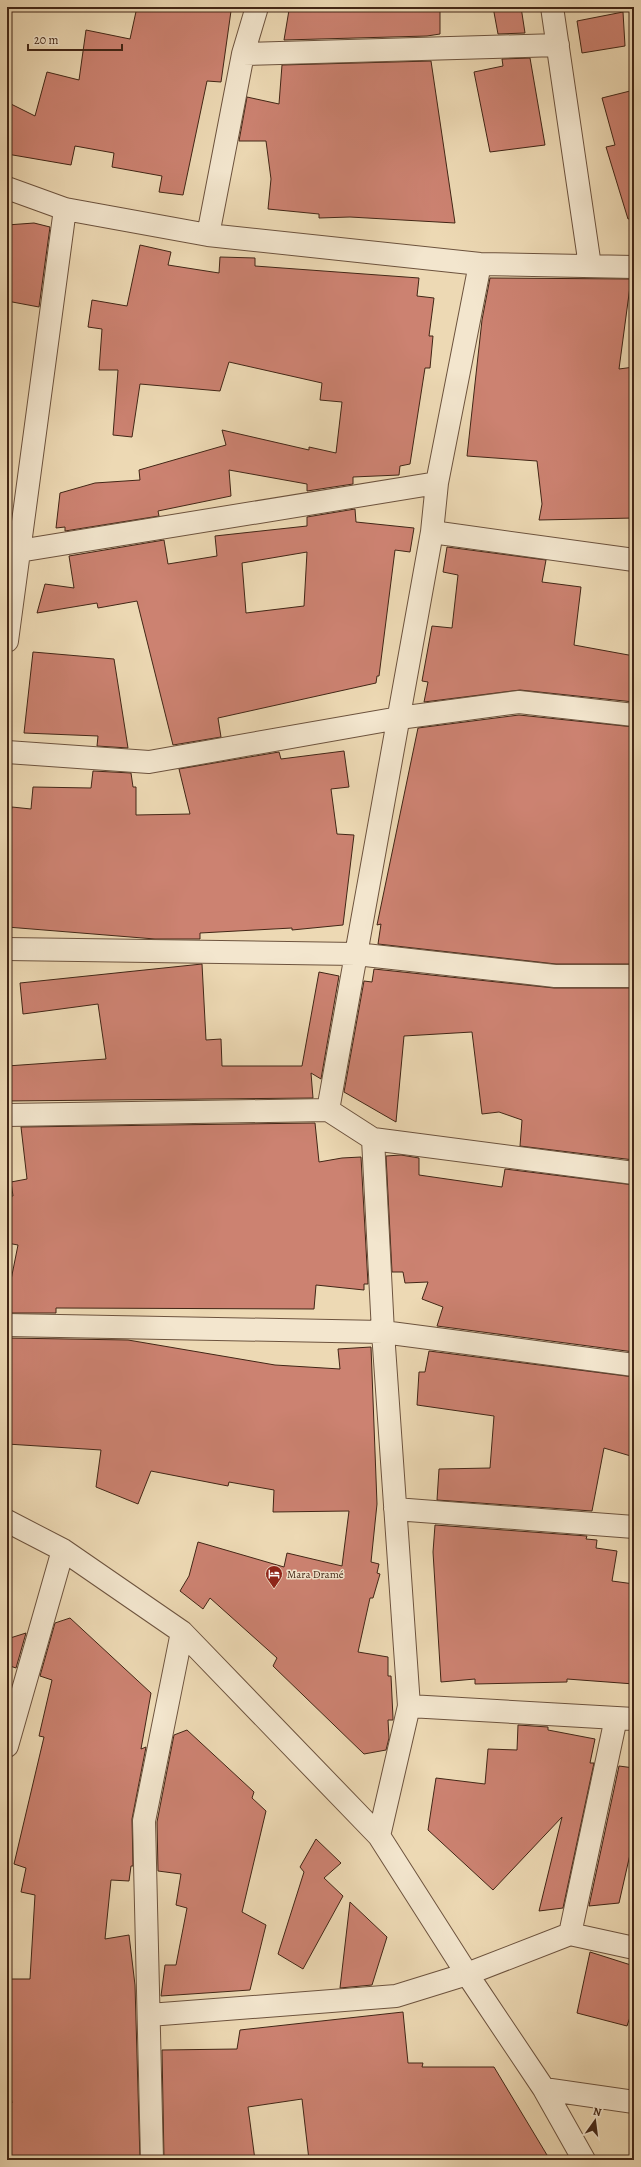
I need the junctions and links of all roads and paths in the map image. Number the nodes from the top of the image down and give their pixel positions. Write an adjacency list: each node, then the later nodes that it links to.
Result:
1 (257, 7): 4 (street)
2 (552, 7): 3 (street)
3 (558, 46): 4 (street); 9 (street)
4 (243, 54): 7 (street)
5 (7, 188): 6 (street)
6 (65, 209): 7 (street); 13 (street)
7 (208, 235): 8 (street)
8 (480, 264): 9 (street); 11 (street)
9 (590, 266): 10 (street)
10 (634, 267)
11 (437, 483): 12 (street); 13 (street)
12 (432, 532): 14 (street); 17 (street)
13 (13, 549): 15 (street)
14 (634, 560)
15 (7, 641)
16 (634, 715): 17 (street)
17 (398, 718): 18 (street); 20 (street)
18 (7, 752)
19 (7, 949): 20 (street)
20 (356, 954): 21 (street); 22 (street)
21 (634, 976)
22 (328, 1110): 23 (street); 24 (street)
23 (7, 1115)
24 (373, 1139): 25 (street); 27 (street)
25 (634, 1173)
26 (7, 1325): 27 (street)
27 (383, 1332): 28 (street); 29 (street)
28 (634, 1364)
29 (395, 1509): 31 (street); 34 (street)
30 (7, 1521): 32 (street)
31 (634, 1527)
32 (63, 1550): 33 (street); 36 (street)
33 (182, 1632): 37 (street); 41 (street)
34 (409, 1706): 35 (street); 37 (street)
35 (625, 1719): 38 (street)
36 (7, 1746)
37 (379, 1836): 40 (street)
38 (570, 1934): 39 (street); 40 (street)
39 (634, 1948)
40 (466, 1974): 41 (street); 42 (street)
41 (149, 2015): 44 (street)
42 (544, 2089): 43 (street); 45 (street)
43 (634, 2102)
44 (152, 2160)
45 (584, 2160)

